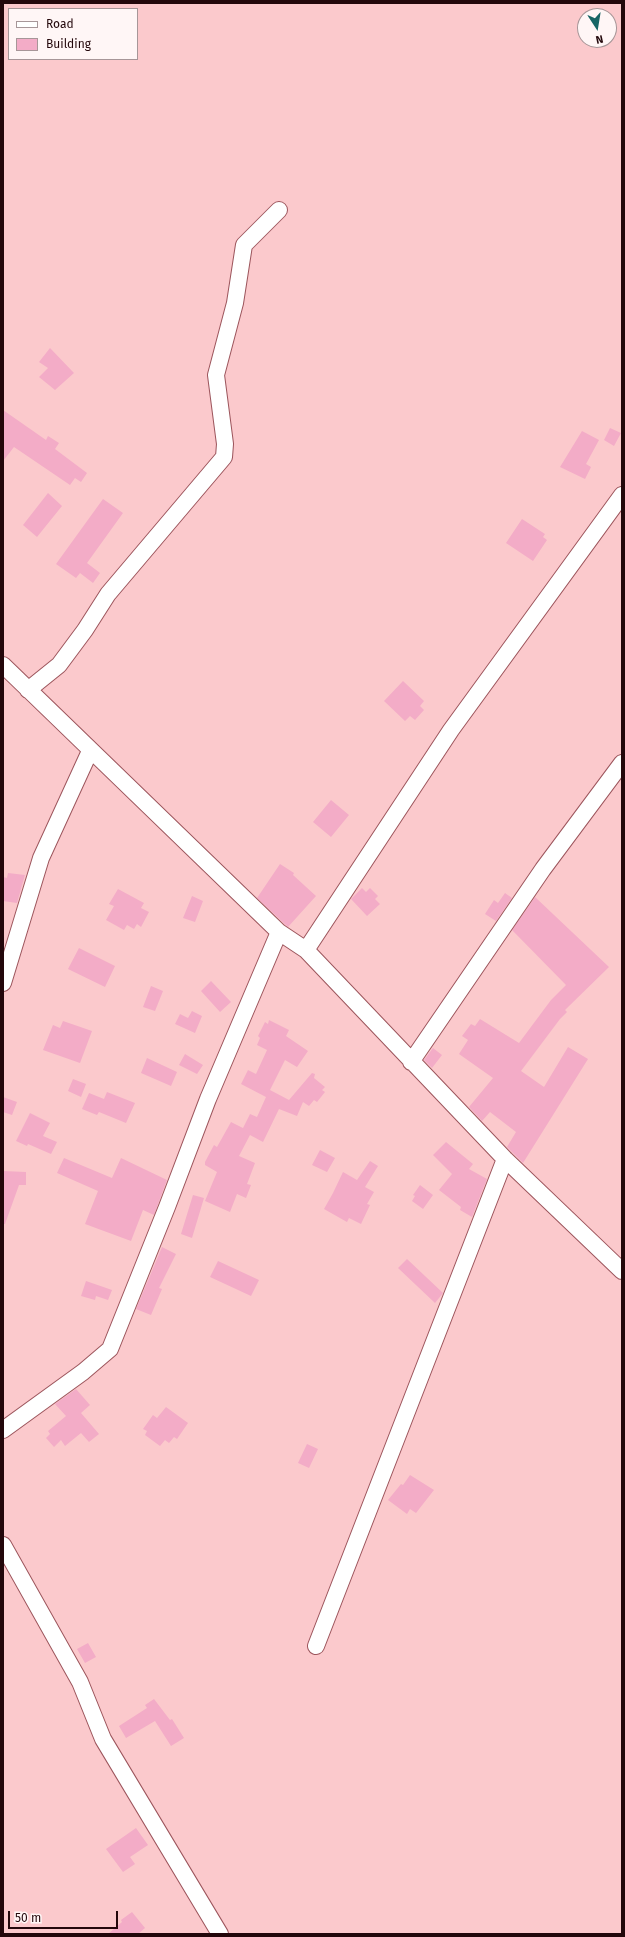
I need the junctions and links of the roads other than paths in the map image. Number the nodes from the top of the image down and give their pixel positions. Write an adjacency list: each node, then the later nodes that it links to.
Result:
1 (279, 210): 4 (street)
2 (622, 495): 9 (street)
3 (3, 665): 4 (street)
4 (28, 690): 5 (street)
5 (90, 751): 7 (street); 8 (street)
6 (622, 763): 11 (street)
7 (279, 932): 9 (street); 14 (street)
8 (8, 949): 10 (street)
9 (306, 950): 11 (street)
10 (3, 983)
11 (411, 1062): 12 (street)
12 (505, 1159): 13 (street); 16 (street)
13 (622, 1271)
14 (3, 1430)
15 (3, 1546): 17 (street)
16 (316, 1646)
17 (220, 1934)

